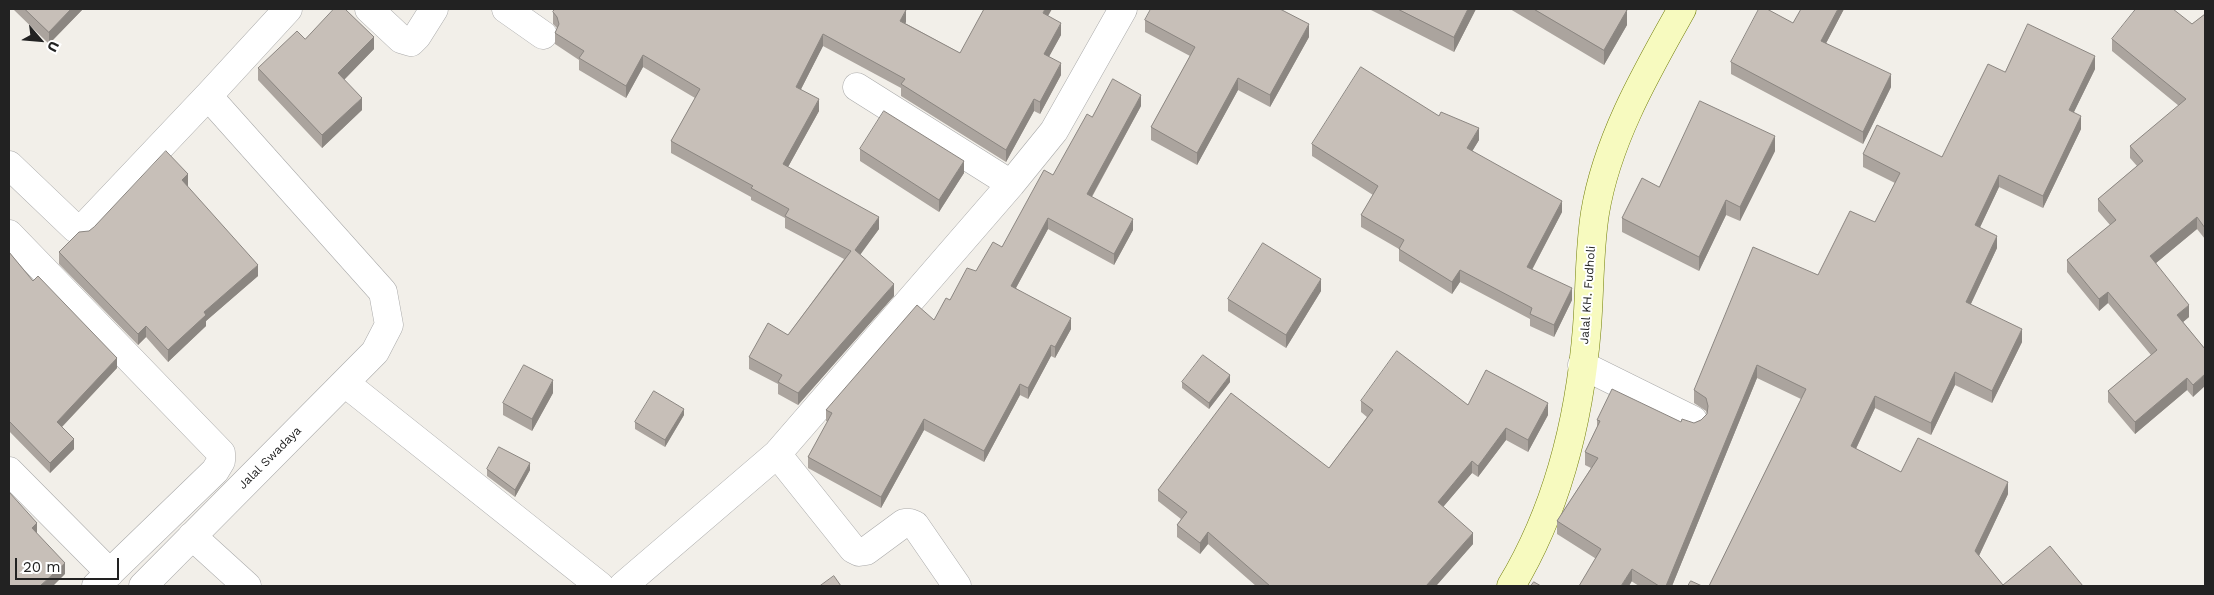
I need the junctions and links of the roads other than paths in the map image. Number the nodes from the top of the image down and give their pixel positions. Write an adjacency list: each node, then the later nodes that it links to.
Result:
1 (288, 9): 9 (street)
2 (369, 9): 3 (street)
3 (434, 9)
4 (506, 9): 7 (street)
5 (1123, 9): 11 (street)
6 (1682, 9): 13 (main road, Jalal KH. Fudholi)
7 (543, 35)
8 (857, 87): 11 (street)
9 (208, 96): 10 (street); 14 (street, Jalal Swadaya)
10 (9, 165)
11 (1011, 184): 16 (street)
12 (9, 234): 19 (street)
13 (1582, 365): 15 (street); 25 (main road, Jalal KH. Fudholi)
14 (345, 383): 18 (street, Jalal Swadaya); 22 (street)
15 (1693, 420)
16 (777, 454): 23 (street); 24 (street)
17 (9, 471): 19 (street)
18 (192, 536): 20 (street, Jalal Swadaya); 21 (street)
19 (103, 580)
20 (143, 586)
21 (247, 586)
22 (600, 586)
23 (623, 586)
24 (957, 586)
25 (1511, 586)

